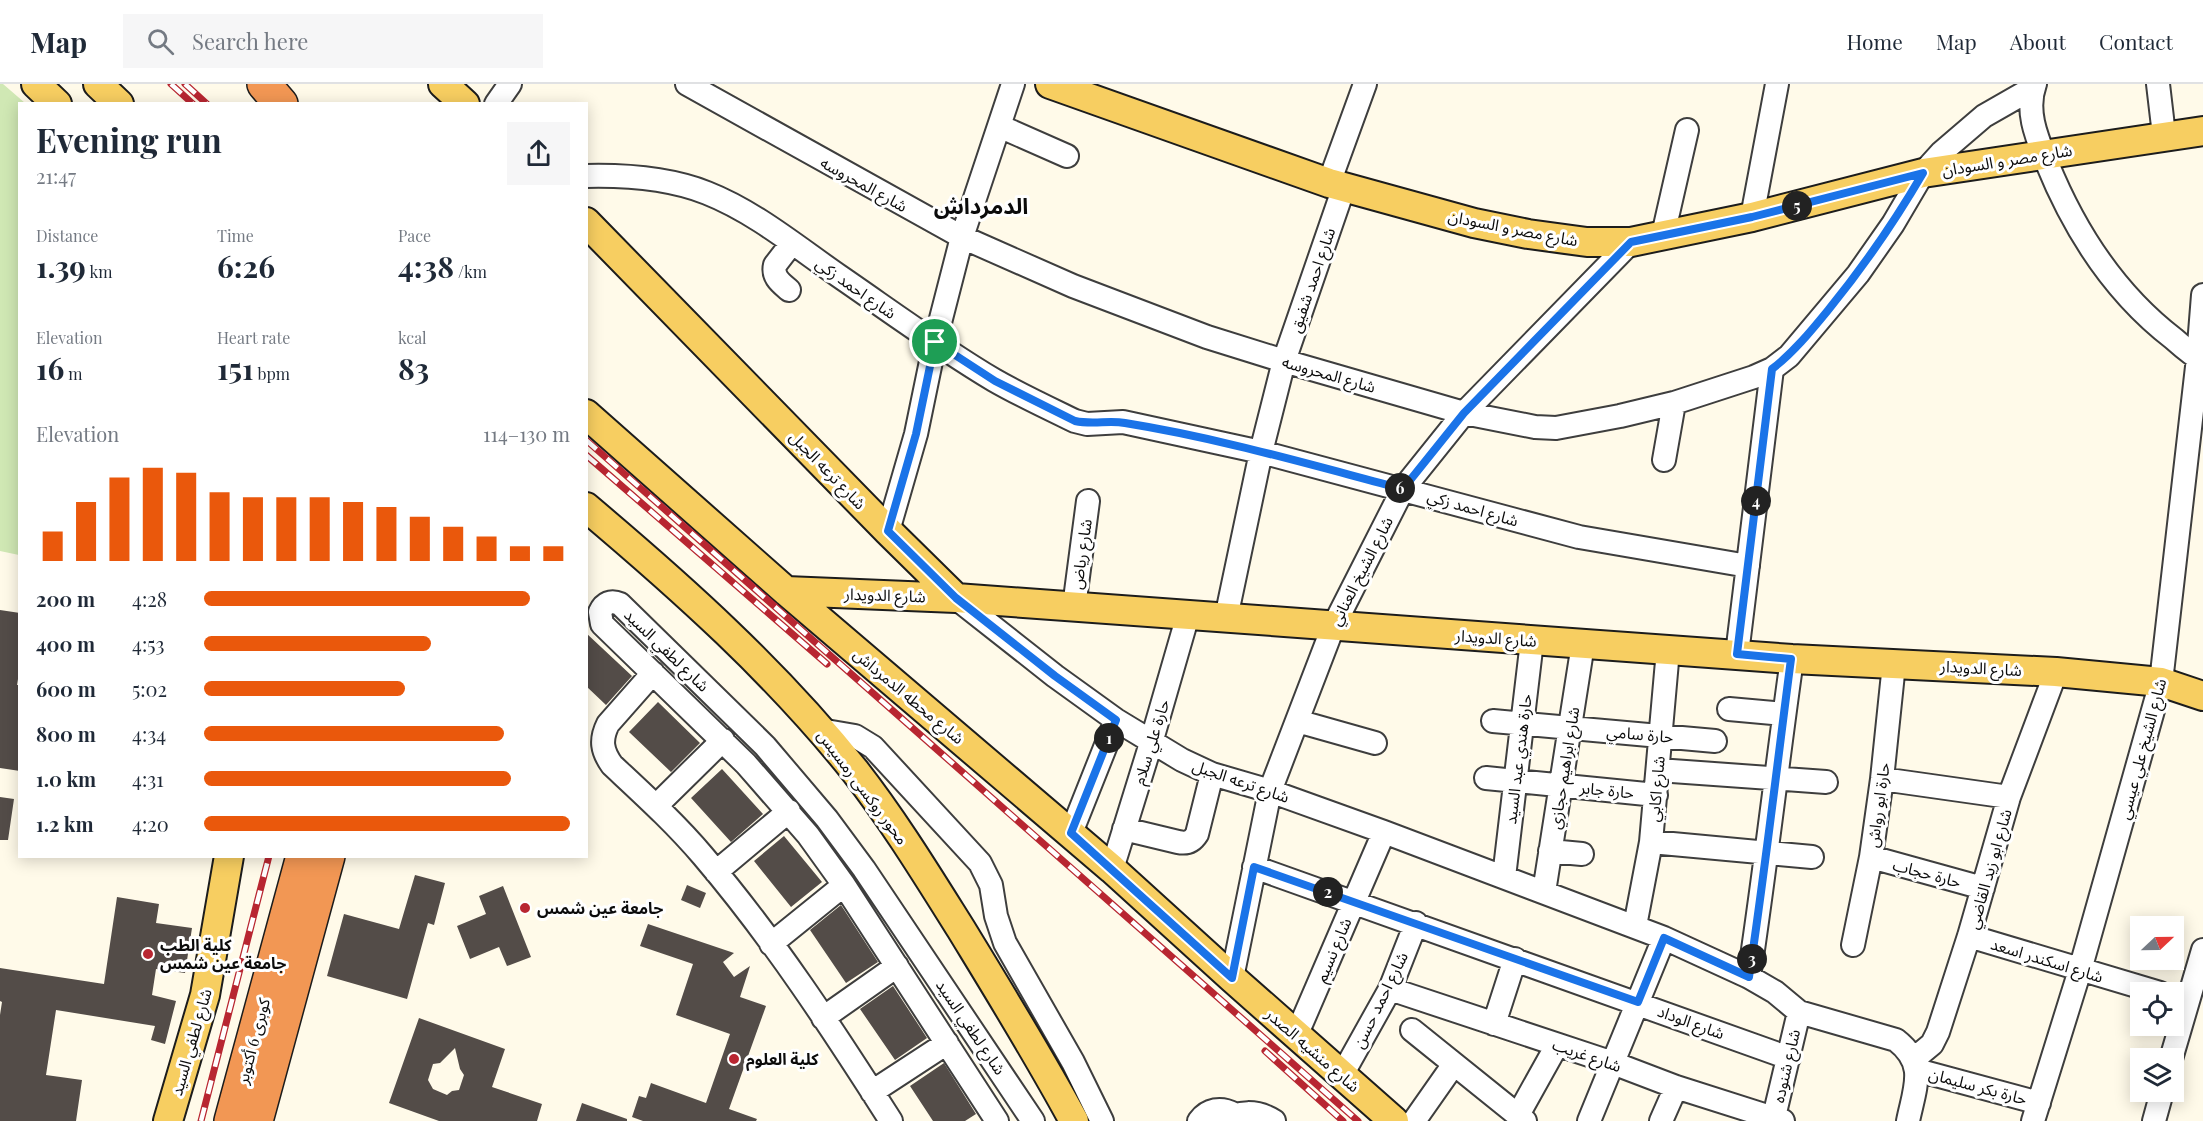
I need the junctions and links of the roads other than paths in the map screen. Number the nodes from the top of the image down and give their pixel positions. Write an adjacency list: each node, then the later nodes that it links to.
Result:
1 (36, 84): 14 (main road)
2 (98, 84): 15 (main road)
3 (262, 84): 16 (highway); 17 (highway)
4 (284, 84): 18 (highway)
5 (443, 84): 19 (main road)
6 (510, 84): 20 (street)
7 (687, 84): 33 (street, شارع المحروسه)
8 (1013, 84): 21 (street)
9 (1050, 84): 29 (main road, شارع مصر و السودان)
10 (1365, 84): 29 (street, شارع احمد شفيق)
11 (1777, 84): 30 (street)
12 (2158, 84): 24 (street)
13 (2034, 86): 25 (street); 27 (street, شارع المحروسه)
14 (55, 102)
15 (117, 102)
16 (264, 102)
17 (279, 102)
18 (288, 102)
19 (463, 102)
20 (497, 102)
21 (999, 126): 26 (street); 33 (street)
22 (1687, 130): 32 (street)
23 (2203, 131): 24 (main road, شارع مصر و السودان)
24 (2164, 135): 25 (main road, شارع مصر و السودان)
25 (2043, 154): 27 (main road, شارع مصر و السودان); 39 (street)
26 (1067, 156)
27 (1923, 173): 30 (main road, شارع مصر و السودان); 41 (street, شارع المحروسه)
28 (588, 176): 35 (street, شارع احمد زكي)
29 (1336, 185): 34 (main road, شارع مصر و السودان); 40 (street, شارع احمد شفيق)
30 (1752, 217): 32 (main road, شارع مصر و السودان)
31 (588, 224): 50 (main road, شارع ترعه الجبل)
32 (1663, 235): 34 (main road, شارع مصر و السودان)
33 (962, 237): 38 (street); 40 (street, شارع المحروسه)
34 (1631, 242): 43 (street, شارع الشيخ العناني)
35 (792, 243): 36 (street); 38 (street, شارع احمد زكي)
36 (789, 290)
37 (2203, 295): 39 (street, شارع الشيخ علي عيسي)
38 (935, 342): 45 (street, شارع احمد زكي); 50 (street)
39 (2201, 360): 66 (street, شارع الشيخ علي عيسي)
40 (1284, 361): 43 (street, شارع المحروسه); 45 (street, شارع احمد شفيق)
41 (1772, 369): 42 (street, شارع المحروسه); 51 (street)
42 (1674, 403): 43 (street, شارع المحروسه); 46 (street)
43 (1464, 413): 47 (street, شارع الشيخ العناني)
44 (588, 416): 52 (main road, شارع محطه الدمرداش)
45 (1261, 452): 47 (street, شارع احمد زكي); 56 (street, شارع احمد شفيق)
46 (1664, 460)
47 (1403, 489): 51 (street, شارع احمد زكي); 57 (street, شارع الشيخ العناني)
48 (1088, 501): 54 (street, شارع رياض)
49 (588, 509): 75 (main road, محور روكسى رمسيس)
50 (888, 531): 53 (main road, شارع ترعه الجبل)
51 (1748, 566): 61 (street)
52 (786, 591): 53 (main road, شارع الدويدار); 96 (main road, شارع محطه الدمرداش)
53 (956, 598): 54 (main road, شارع الدويدار); 70 (street, شارع ترعه الجبل)
54 (1074, 607): 55 (main road, شارع الدويدار)
55 (1188, 615): 56 (main road, شارع الدويدار); 79 (street, حارة علي سلام)
56 (1226, 618): 57 (main road, شارع الدويدار)
57 (1333, 627): 58 (main road, شارع الدويدار); 71 (street, شارع الشيخ العناني)
58 (1532, 641): 59 (main road, شارع الدويدار); 73 (street, حارة هندي عبد السيد)
59 (1582, 644): 60 (main road, شارع الدويدار); 74 (street, شارع ابراهيم حجازي)
60 (1668, 650): 61 (main road, شارع الدويدار); 76 (street, شارع اكابي)
61 (1737, 654): 62 (main road, شارع الدويدار)
62 (1791, 659): 63 (main road, شارع الدويدار); 69 (street)
63 (1894, 664): 64 (main road, شارع الدويدار); 85 (street, حارة ابو رواش)
64 (2056, 672): 66 (main road, شارع الدويدار); 91 (street, شارع ابو زيد القاضي)
65 (653, 673): 77 (street, شارع لطفي السيد); 92 (street); 156 (street, شارع لطفي السيد)
66 (2162, 682): 67 (main road, شارع الدويدار); 123 (street, شارع الشيخ علي عيسي)
67 (2203, 696)
68 (1729, 709): 69 (street)
69 (1784, 714): 84 (street)
70 (1116, 720): 79 (street, شارع ترعه الجبل); 96 (street)
71 (1297, 721): 80 (street); 89 (street, شارع الشيخ العناني)
72 (1493, 721): 73 (street, حارة سامي)
73 (1522, 723): 74 (street, حارة سامي); 86 (street, حارة هندي عبد السيد)
74 (1570, 728): 76 (street, حارة سامي); 88 (street, شارع ابراهيم حجازي)
75 (820, 730): 157 (main road, محور روكسى رمسيس); 158 (street)
76 (1660, 736): 78 (street, حارة سامي); 81 (street, شارع اكابي)
77 (723, 740): 92 (street); 93 (street, شارع لطفي السيد)
78 (1715, 741)
79 (1151, 743): 82 (street, شارع ترعه الجبل); 94 (street, حارة علي سلام)
80 (1374, 743)
81 (1658, 771): 84 (street); 90 (street, شارع اكابي)
82 (1212, 774): 89 (street, شارع ترعه الجبل); 94 (street)
83 (1486, 778): 86 (street, حارة جابر)
84 (1774, 778): 87 (street); 100 (street)
85 (1882, 778): 91 (street); 102 (street, حارة ابو رواش)
86 (1515, 781): 88 (street, حارة جابر); 109 (street, حارة هندي عبد السيد)
87 (1826, 782)
88 (1561, 785): 90 (street, حارة جابر); 98 (street, شارع ابراهيم حجازي)
89 (1270, 791): 95 (street, شارع ترعه الجبل); 106 (street, شارع الشيخ العناني)
90 (1656, 795): 97 (street, شارع اكابي)
91 (2009, 797): 111 (street, شارع ابو زيد القاضي)
92 (656, 806): 108 (street)
93 (789, 811): 108 (street); 110 (street, شارع لطفي السيد)
94 (1124, 829): 107 (street, حارة علي سلام)
95 (1384, 832): 109 (street, شارع ترعه الجبل); 113 (street, شارع نسيم)
96 (1071, 833): 107 (main road, شارع محطه الدمرداش)
97 (1651, 842): 100 (street); 115 (street, شارع اكابي)
98 (1550, 851): 99 (street); 112 (street, شارع ابراهيم حجازي)
99 (1582, 854)
100 (1768, 854): 101 (street); 124 (street)
101 (1812, 857)
102 (1871, 857): 111 (street, حارة حجاب); 119 (street, حارة ابو رواش)
103 (229, 858): 151 (main road, شارع لطفي السيد)
104 (302, 858): 152 (highway, كوبرى 6 أكتوبر)
105 (327, 858): 153 (highway, كوبرى 6 أكتوبر)
106 (1254, 867): 113 (street, شارع الوداد); 125 (street, شارع الشيخ العناني)
107 (1112, 868): 125 (main road, شارع محطه الدمرداش)
108 (716, 872): 118 (street)
109 (1504, 877): 112 (street, شارع ترعه الجبل)
110 (844, 885): 118 (street); 122 (street, شارع لطفي السيد)
111 (1983, 888): 116 (street, شارع ابو زيد القاضي)
112 (1544, 892): 115 (street, شارع ترعه الجبل)
113 (1354, 901): 114 (street, شارع الوداد); 134 (street, شارع نسيم)
114 (1416, 923): 121 (street, شارع الوداد); 127 (street, شارع احمد حسن)
115 (1635, 927): 117 (street, شارع ترعه الجبل)
116 (1970, 936): 123 (street, شارع اسكندر اسعد); 141 (street, شارع ابو زيد القاضي)
117 (1664, 938): 124 (street, شارع ترعه الجبل); 129 (street)
118 (771, 944): 131 (street)
119 (1853, 945)
120 (2203, 950): 128 (street)
121 (1515, 959): 129 (street, شارع الوداد); 132 (street)
122 (897, 966): 131 (street); 135 (street, شارع لطفي السيد)
123 (2080, 970): 126 (street, شارع اسكندر اسعد); 147 (street, شارع الشيخ علي عيسي)
124 (1749, 977): 130 (street, شارع ترعه الجبل)
125 (1232, 978): 134 (main road, شارع منشيه الصدر)
126 (2130, 984)
127 (1390, 989): 132 (street, شارع غريب); 142 (street, شارع احمد حسن)
128 (2188, 1001): 137 (street)
129 (1638, 1002): 138 (street, شارع الوداد); 139 (street)
130 (1799, 1012): 138 (street, شارع شنوده); 141 (street, شارع ترعه الجبل)
131 (823, 1018): 144 (street)
132 (1494, 1023): 136 (street, شارع غريب)
133 (1412, 1030): 140 (street)
134 (1296, 1036): 142 (main road, شارع منشيه الصدر)
135 (947, 1043): 144 (street); 155 (street, شارع لطفي السيد)
136 (1557, 1045): 139 (street, شارع غريب); 148 (street)
137 (2174, 1048)
138 (1789, 1058): 150 (street, شارع شنوده)
139 (1612, 1063): 143 (street, شارع غريب); 163 (street)
140 (1454, 1064): 148 (street); 162 (street)
141 (1915, 1065): 147 (street, حارة بكر سليمان); 165 (street)
142 (1342, 1075): 161 (main road, شارع منشيه الصدر)
143 (1676, 1087): 146 (street, شارع غريب); 164 (street)
144 (872, 1092): 154 (street)
145 (2159, 1102): 166 (street)
146 (1725, 1112): 150 (street, شارع غريب)
147 (2036, 1112)
148 (1521, 1118)
149 (1230, 1119): 159 (street); 160 (street)
150 (1777, 1120)
151 (168, 1121)
152 (231, 1121)
153 (256, 1121)
154 (891, 1121)
155 (998, 1121)
156 (1033, 1121)
157 (1074, 1121)
158 (1102, 1121)
159 (1199, 1121)
160 (1274, 1121)
161 (1394, 1121)
162 (1414, 1121)
163 (1589, 1121)
164 (1661, 1121)
165 (1908, 1121)
166 (2154, 1121)

